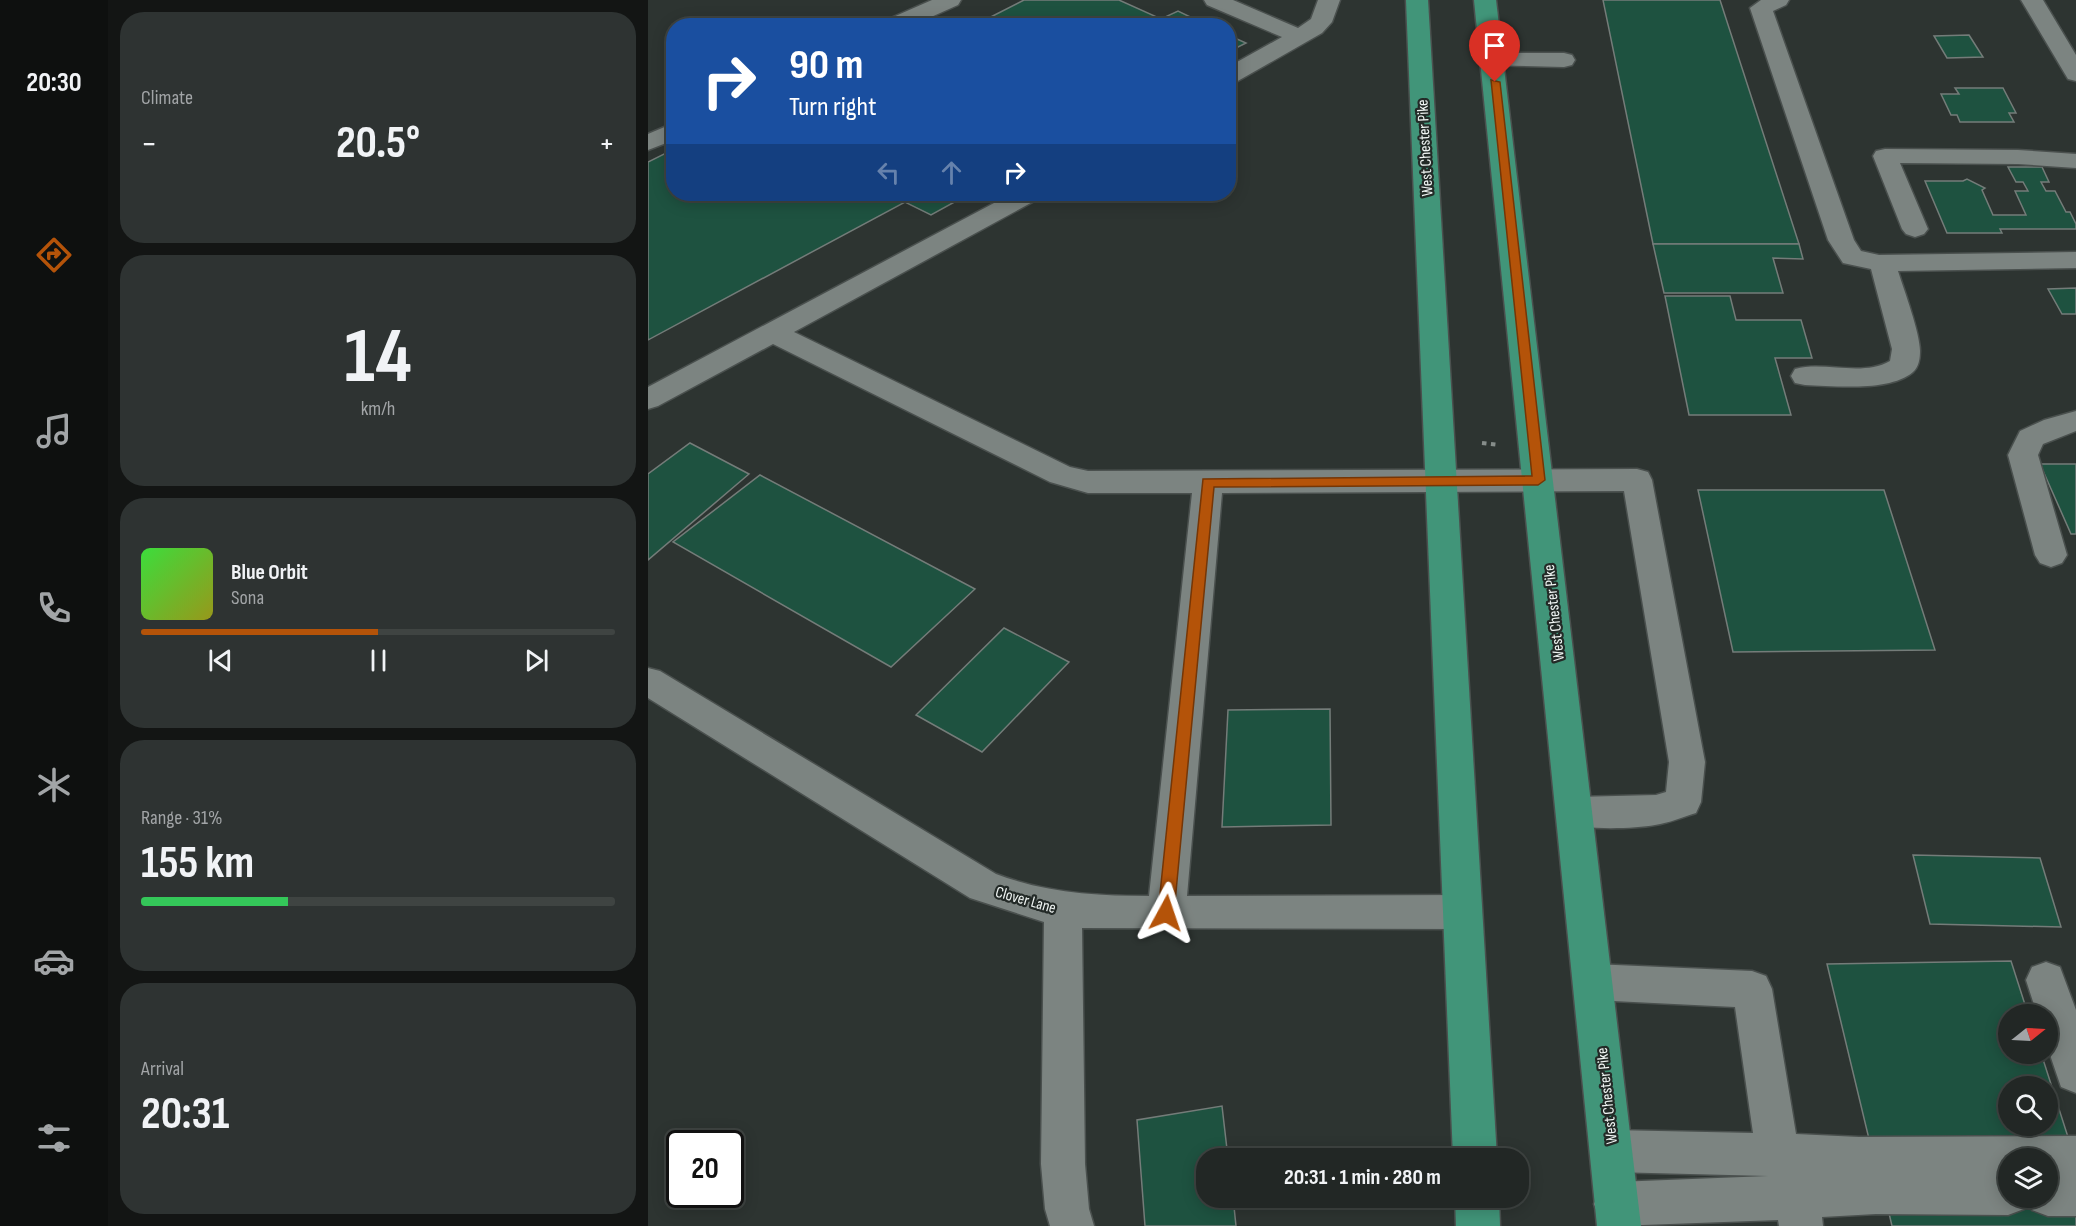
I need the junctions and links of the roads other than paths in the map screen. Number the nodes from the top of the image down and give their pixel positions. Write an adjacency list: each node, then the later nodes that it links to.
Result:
1 (950, 0): 8 (street)
2 (1215, 0): 9 (street)
3 (1329, 0): 9 (street)
4 (1417, 0): 26 (highway, West Chester Pike)
5 (1485, 0): 10 (highway, West Chester Pike)
6 (1778, 0): 20 (street)
7 (2032, 0): 13 (street)
8 (910, 18)
9 (1298, 36): 12 (street)
10 (1492, 60): 11 (street); 25 (highway, West Chester Pike)
11 (1564, 60)
12 (1236, 72)
13 (2076, 75)
14 (666, 134): 15 (street)
15 (648, 143)
16 (2076, 161): 18 (street)
17 (1016, 201): 21 (street)
18 (1915, 229)
19 (2076, 260): 20 (street)
20 (1883, 263): 22 (street)
21 (774, 333): 23 (street); 27 (street)
22 (1805, 376)
23 (648, 399)
24 (2076, 421): 28 (street)
25 (1538, 480): 26 (street); 30 (highway, West Chester Pike); 30 (street)
26 (1441, 481): 27 (street); 32 (highway, West Chester Pike)
27 (1208, 482): 33 (street)
28 (2051, 555)
29 (648, 681): 31 (street, Clover Lane)
30 (1575, 812): 35 (highway, West Chester Pike)
31 (1062, 910): 33 (street, Clover Lane); 47 (street)
32 (1462, 912): 33 (street, Clover Lane); 37 (highway, West Chester Pike)
33 (1166, 913)
34 (2046, 980): 36 (street)
35 (1593, 982): 38 (highway, West Chester Pike); 39 (street)
36 (2076, 1073)
37 (1474, 1148)
38 (1612, 1152): 39 (street); 46 (highway, West Chester Pike)
39 (1778, 1155): 40 (street)
40 (2076, 1157)
41 (1998, 1193): 45 (street)
42 (2058, 1194): 43 (street)
43 (2076, 1194)
44 (1477, 1208): 48 (highway)
45 (1799, 1211): 46 (street)
46 (1617, 1215)
47 (1072, 1226)
48 (1478, 1226)

